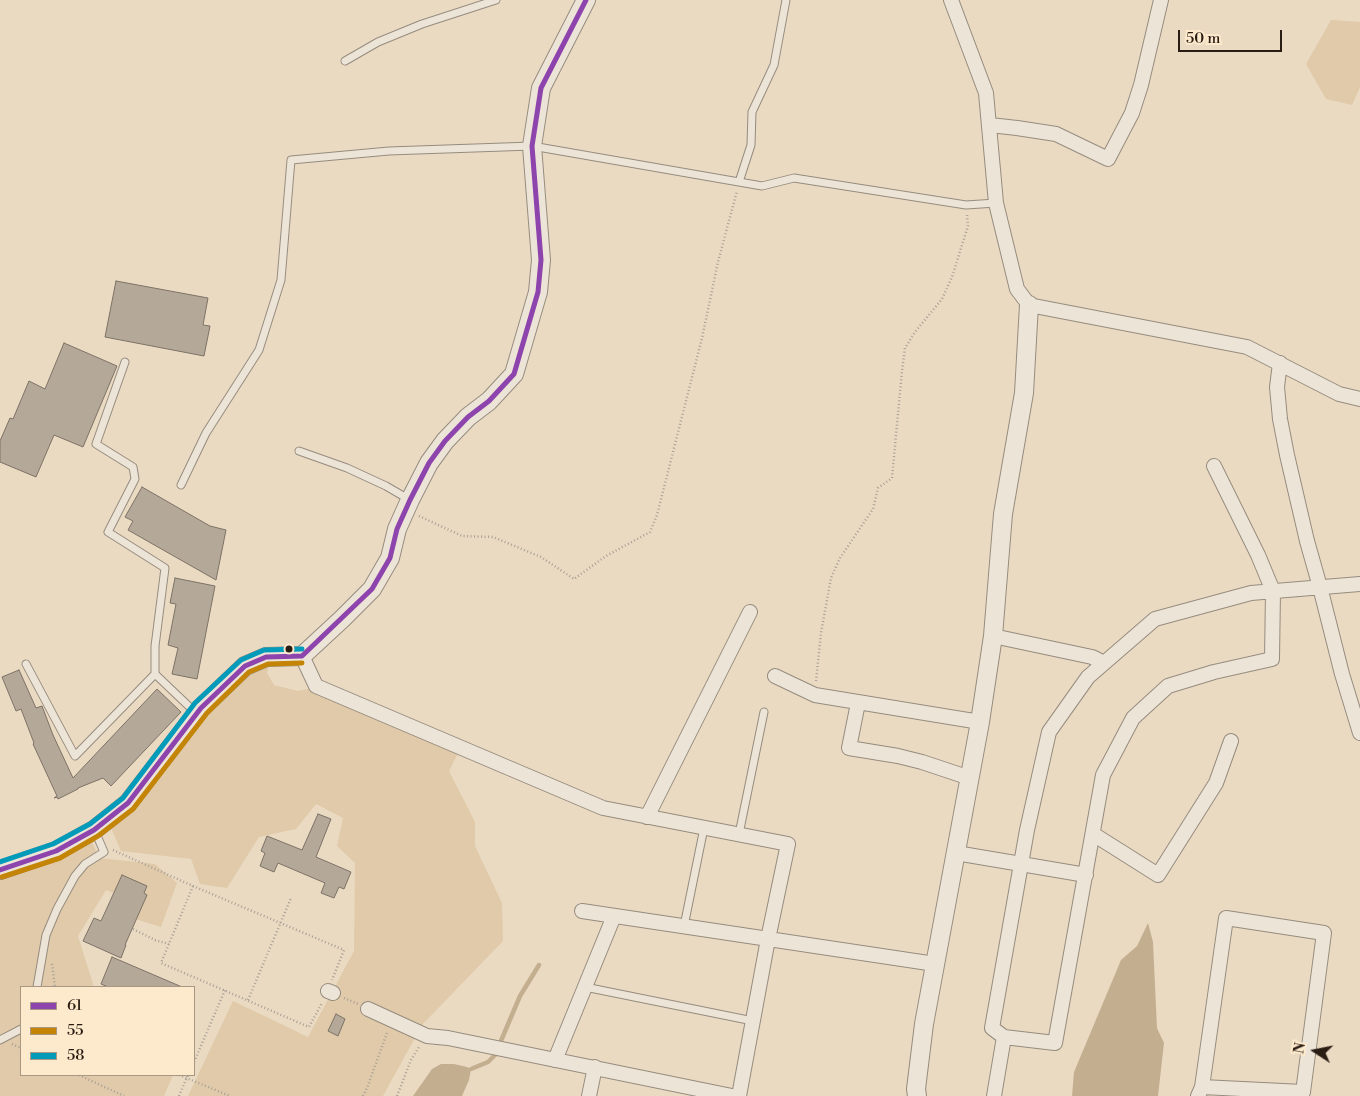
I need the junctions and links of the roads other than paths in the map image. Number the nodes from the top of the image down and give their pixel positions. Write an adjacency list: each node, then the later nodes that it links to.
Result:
1 (496, 0): 6 (lane)
2 (586, 0): 8 (street)
3 (786, 0): 9 (lane)
4 (1161, 0): 7 (street)
5 (949, 2): 7 (street)
6 (345, 61)
7 (990, 125): 10 (street)
8 (532, 146): 9 (lane); 17 (lane); 18 (street)
9 (739, 182): 10 (lane)
10 (996, 203): 11 (street)
11 (1029, 306): 13 (street); 23 (street)
12 (125, 362): 27 (lane)
13 (1280, 363): 14 (street); 20 (street)
14 (1360, 399)
15 (298, 450): 18 (lane)
16 (1214, 466): 21 (street)
17 (181, 485)
18 (408, 505): 24 (street)
19 (1360, 584): 20 (street)
20 (1320, 587): 21 (street); 33 (street)
21 (1272, 591): 25 (street); 40 (street)
22 (750, 612): 36 (street)
23 (993, 636): 25 (street); 32 (street)
24 (302, 656): 31 (street); 36 (street)
25 (1104, 663): 42 (street)
26 (26, 664): 27 (lane)
27 (155, 674): 31 (lane)
28 (775, 676): 29 (street)
29 (858, 702): 32 (street); 35 (street)
30 (764, 712): 39 (lane)
31 (197, 714): 38 (street)
32 (980, 722): 35 (street)
33 (1360, 733)
34 (1231, 741): 40 (street)
35 (970, 778): 41 (street)
36 (646, 817): 37 (street)
37 (704, 828): 39 (street); 47 (lane)
38 (94, 830): 43 (street); 50 (lane)
39 (739, 834): 48 (street)
40 (1093, 834): 44 (street)
41 (956, 853): 42 (street); 49 (street)
42 (1021, 864): 44 (street); 55 (street)
43 (0, 870)
44 (1086, 874): 55 (street)
45 (582, 911): 46 (street)
46 (614, 916): 47 (street); 51 (street)
47 (684, 926): 48 (street)
48 (768, 939): 49 (street); 53 (street)
49 (934, 964): 64 (street)
50 (37, 986)
51 (585, 987): 53 (lane); 57 (street)
52 (368, 1009): 57 (street)
53 (753, 1021): 63 (street)
54 (20, 1030): 56 (lane)
55 (1004, 1037): 65 (street)
56 (0, 1040)
57 (555, 1060): 58 (street)
58 (594, 1067): 61 (street); 62 (street)
59 (1200, 1092): 60 (street); 60 (street)
60 (1303, 1094)
61 (589, 1096)
62 (732, 1096)
63 (739, 1096)
64 (917, 1096)
65 (994, 1096)

